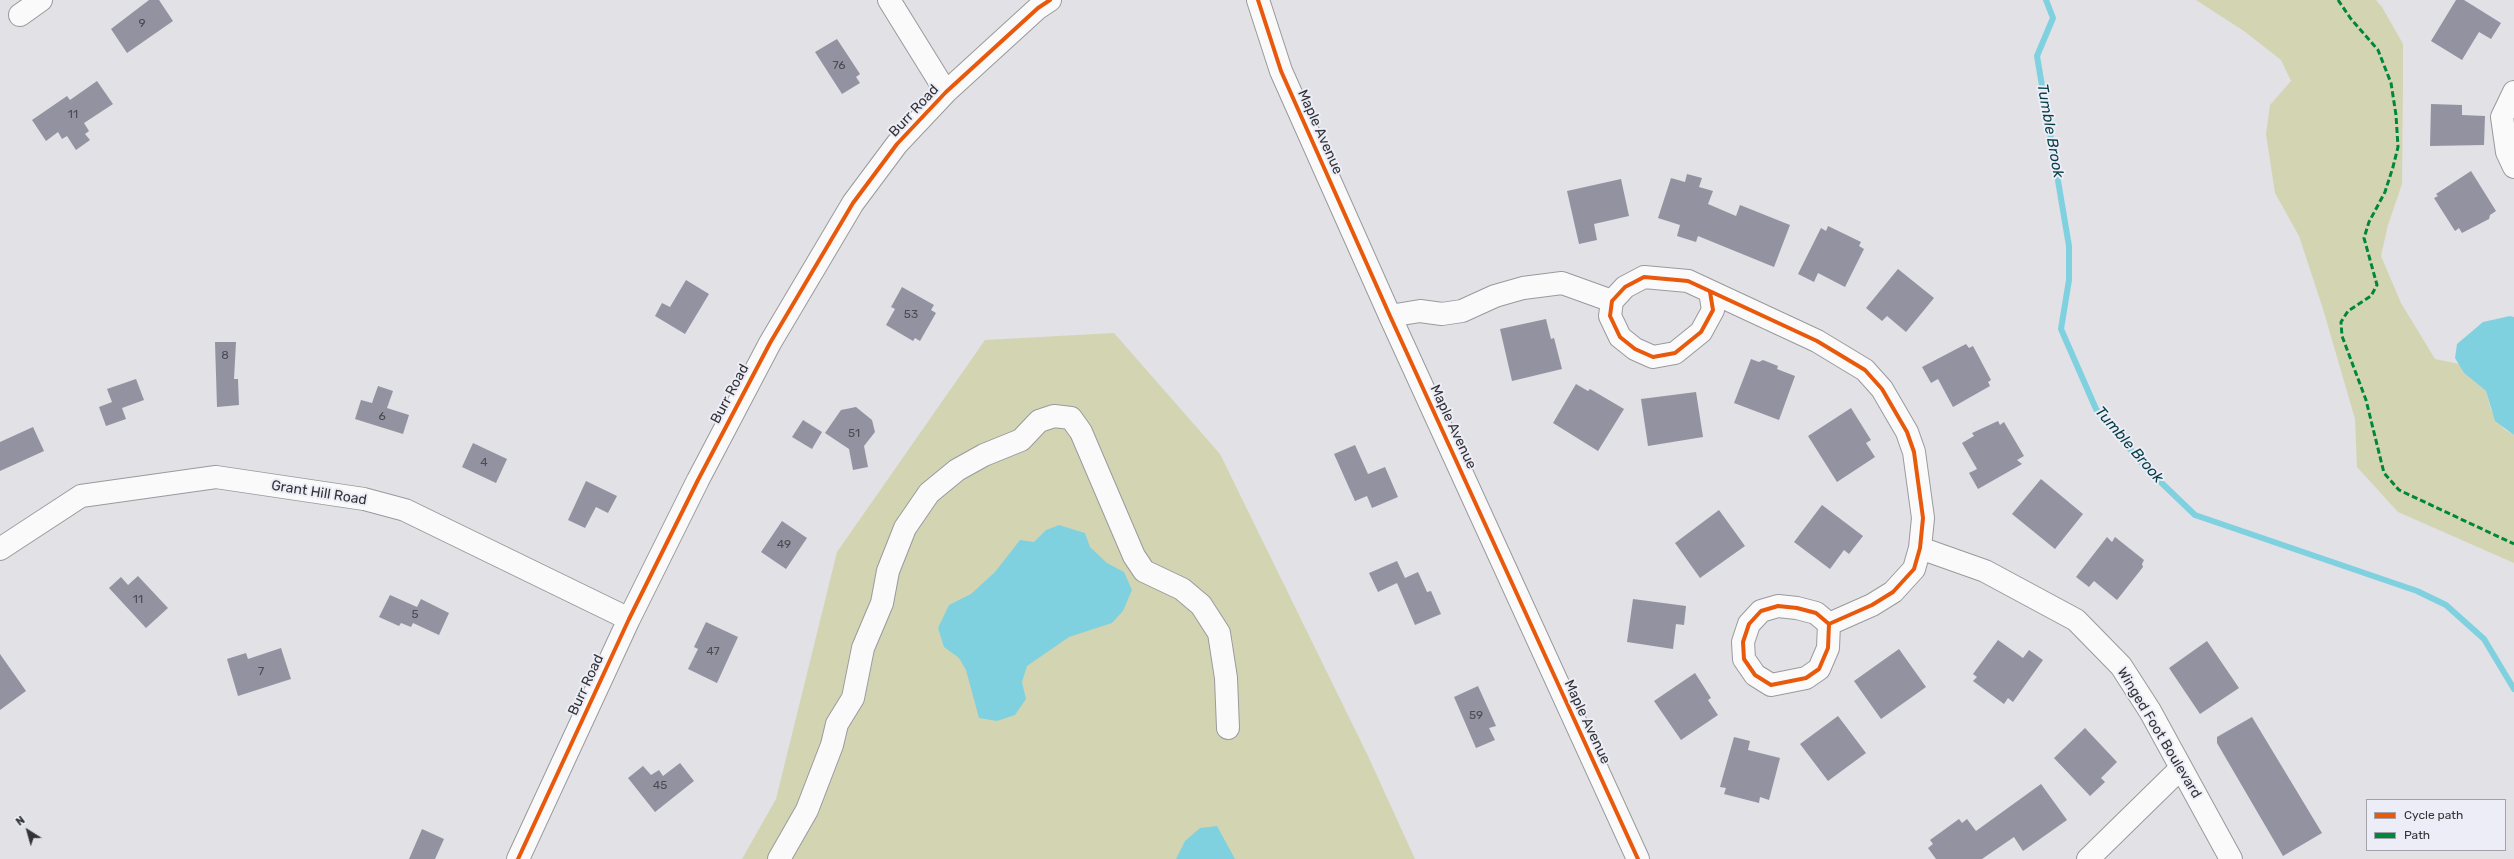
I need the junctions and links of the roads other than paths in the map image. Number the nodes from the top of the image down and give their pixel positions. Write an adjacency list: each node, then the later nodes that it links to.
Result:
1 (41, 0): 5 (street)
2 (889, 0): 6 (street)
3 (1050, 0): 6 (street, Burr Road)
4 (1258, 0): 11 (street, Maple Avenue)
5 (20, 15)
6 (946, 92): 14 (street, Burr Road)
7 (2514, 92): 8 (street)
8 (2514, 168)
9 (1710, 292): 10 (street); 10 (street); 12 (street)
10 (1612, 300): 11 (street)
11 (1390, 316): 20 (street, Maple Avenue)
12 (1920, 548): 15 (street); 17 (street, Winged Foot Boulevard)
13 (0, 549): 14 (street, Grant Hill Road)
14 (629, 619): 18 (street, Burr Road)
15 (1829, 624)
16 (1228, 728): 19 (street)
17 (2181, 768): 21 (street); 22 (street, Winged Foot Boulevard)
18 (518, 859)
19 (779, 859)
20 (1638, 859)
21 (2088, 859)
22 (2231, 859)

